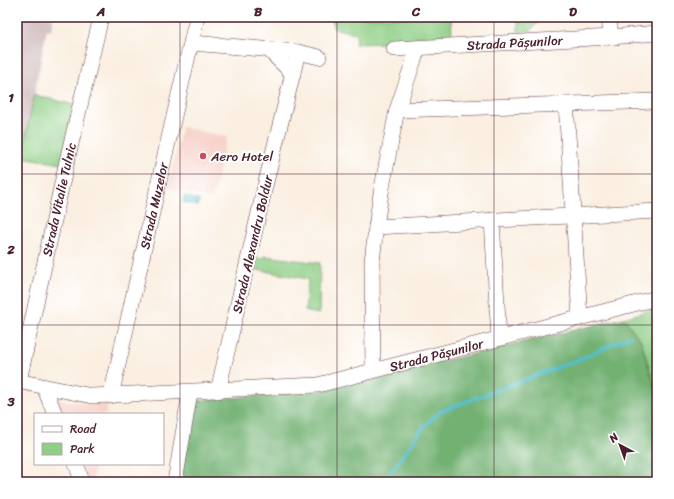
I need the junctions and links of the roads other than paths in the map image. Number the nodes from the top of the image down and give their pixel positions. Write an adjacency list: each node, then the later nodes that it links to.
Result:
1 (101, 17): 24 (street, Strada Vitalie Tulnic)
2 (197, 17): 6 (street, Strada Muzelor)
3 (609, 17): 5 (street)
4 (657, 33): 5 (street, Strada Pășunilor)
5 (611, 37): 7 (street, Strada Pășunilor)
6 (192, 42): 9 (street); 28 (street, Strada Muzelor)
7 (418, 48): 8 (street, Strada Pășunilor); 15 (street, Strada Pășunilor)
8 (394, 49)
9 (269, 50): 10 (street); 12 (street)
10 (298, 52): 11 (street); 12 (street, Strada Alexandru Boldur)
11 (319, 57)
12 (293, 74): 26 (street, Strada Alexandru Boldur)
13 (657, 101): 14 (street)
14 (566, 104): 15 (street); 17 (street)
15 (397, 110): 19 (street, Strada Pășunilor)
16 (657, 211): 17 (street)
17 (572, 216): 18 (street); 21 (street)
18 (492, 220): 19 (street); 22 (street, Strada Pășunilor)
19 (376, 227): 23 (street, Strada Pășunilor)
20 (657, 298): 21 (street, Strada Pășunilor)
21 (580, 318): 22 (street, Strada Pășunilor)
22 (499, 338): 23 (street, Strada Pășunilor)
23 (373, 370): 26 (street, Strada Pășunilor)
24 (18, 381): 25 (street, Strada Pășunilor)
25 (44, 387): 28 (street, Strada Pășunilor); 29 (street)
26 (218, 390): 27 (street, Strada Pășunilor)
27 (190, 392): 28 (street, Strada Pășunilor); 32 (street)
28 (111, 396)
29 (55, 413)
30 (76, 465): 31 (street)
31 (82, 482)
32 (175, 482)

